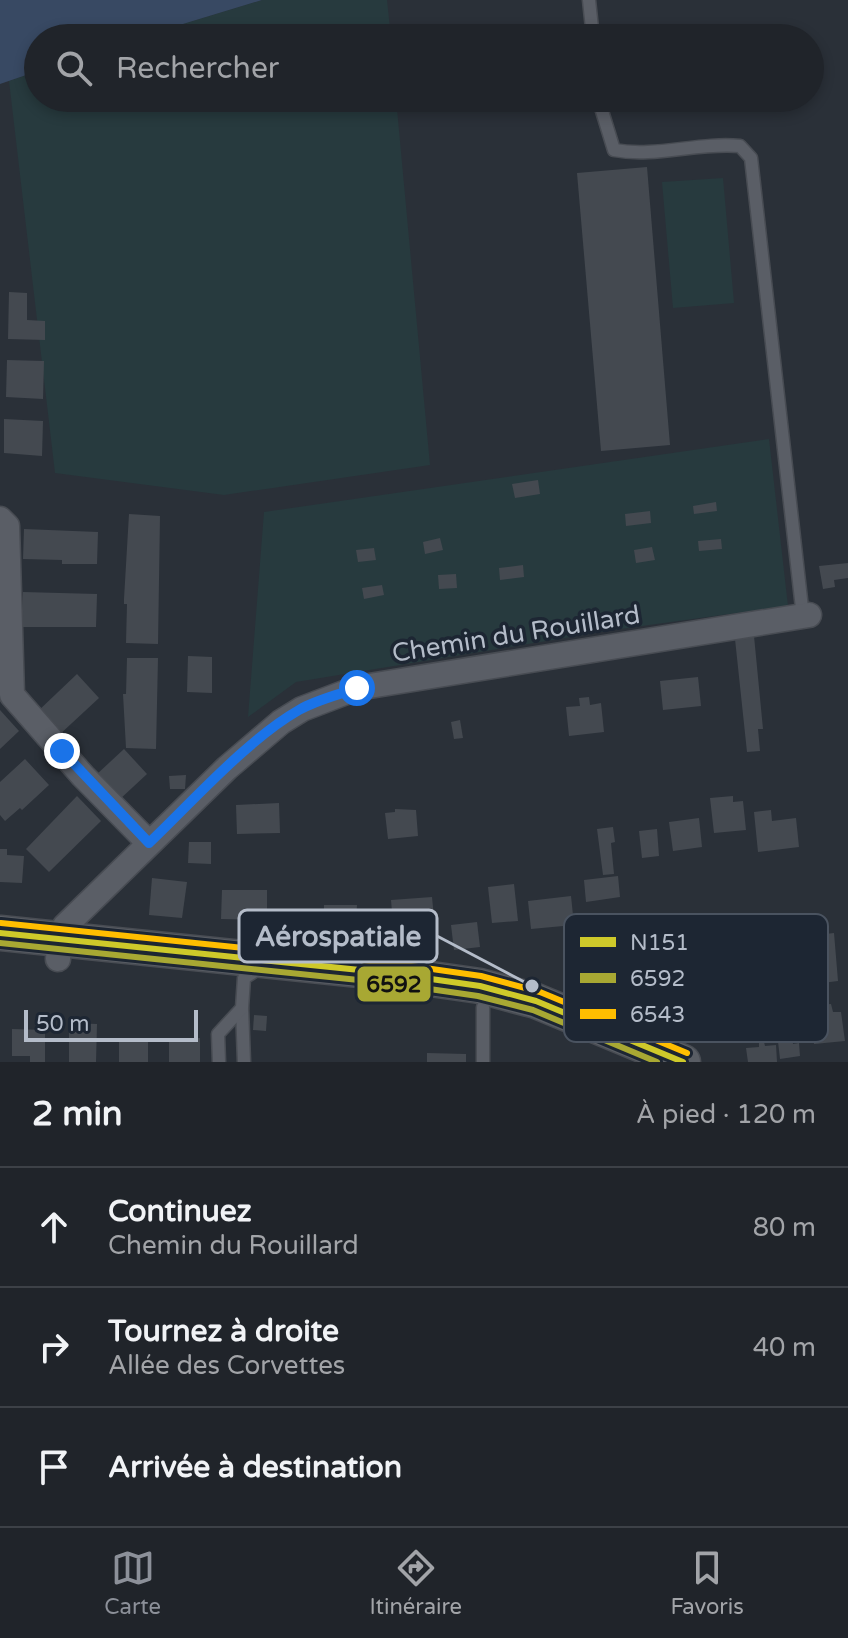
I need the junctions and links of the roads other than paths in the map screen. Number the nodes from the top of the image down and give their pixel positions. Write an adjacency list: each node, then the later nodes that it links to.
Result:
1 (589, 0): 2 (lane)
2 (592, 24)
3 (602, 112): 5 (lane)
4 (0, 519): 6 (street)
5 (806, 616): 6 (street, Chemin du Rouillard)
6 (149, 843): 8 (street, Chemin du Rouillard)
7 (0, 933): 8 (main road)
8 (59, 949): 9 (main road); 10 (main road)
9 (0, 953)
10 (252, 982): 11 (main road); 12 (main road); 16 (lane); 17 (lane)
11 (483, 1007): 13 (main road); 18 (lane)
12 (564, 1013)
13 (564, 1034)
14 (582, 1042): 19 (main road)
15 (635, 1042): 20 (main road)
16 (219, 1062)
17 (244, 1062)
18 (483, 1062)
19 (630, 1062)
20 (683, 1062)

